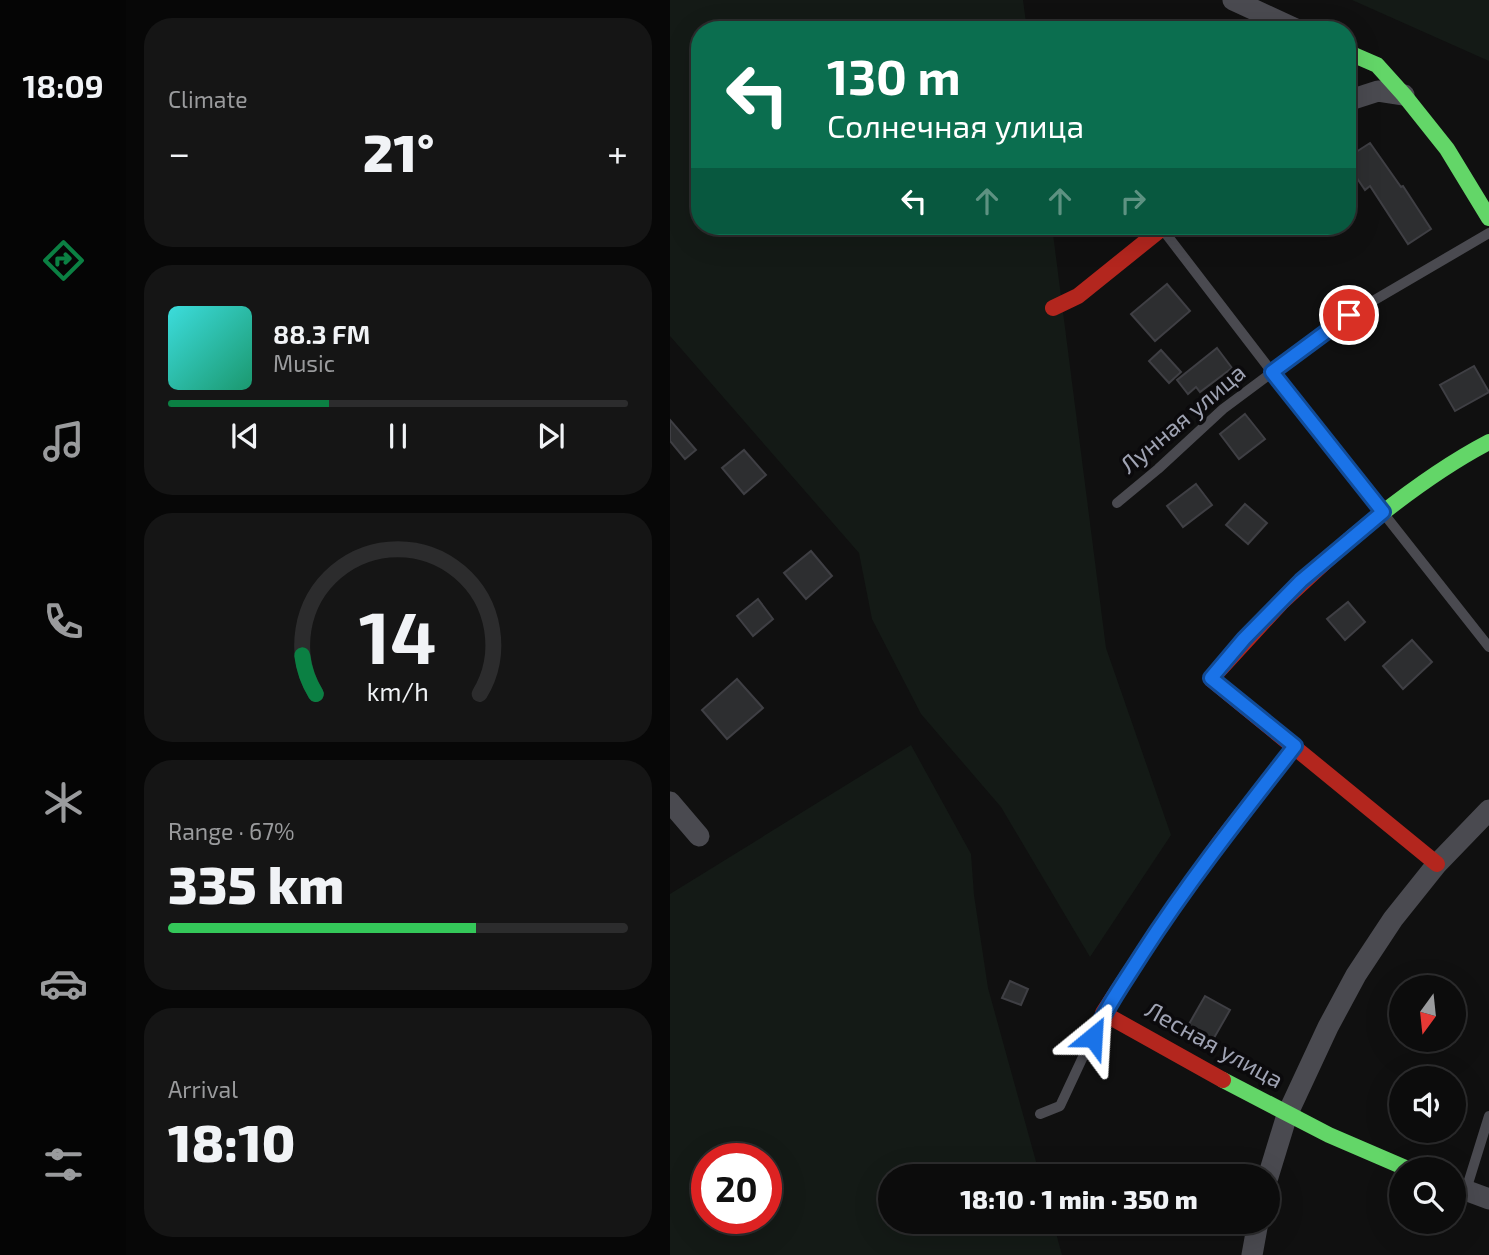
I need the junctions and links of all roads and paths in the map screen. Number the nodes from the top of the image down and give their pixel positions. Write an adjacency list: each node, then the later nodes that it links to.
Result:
1 (1233, 0): 2 (street)
2 (1278, 21)
3 (1356, 56): 4 (street)
4 (1404, 95): 5 (street); 6 (street)
5 (1356, 98)
6 (1489, 218)
7 (1489, 233): 11 (lane, Лунная улица)
8 (1153, 235): 10 (street)
9 (1169, 235): 11 (lane)
10 (1053, 308)
11 (1272, 372): 13 (lane, Лунная улица); 14 (lane)
12 (1489, 442): 14 (street)
13 (1117, 503)
14 (1383, 512): 15 (lane); 16 (street)
15 (1489, 647)
16 (1295, 746): 20 (street); 21 (street, Лесная улица)
17 (670, 802): 19 (street)
18 (1489, 810): 20 (street)
19 (699, 836)
20 (1437, 864): 23 (street)
21 (1103, 1013): 22 (lane); 23 (street, Лесная улица)
22 (1040, 1114)
23 (1287, 1115): 25 (street, Лесная улица); 26 (street)
24 (1489, 1116): 27 (lane)
25 (1389, 1162)
26 (1272, 1164)
27 (1466, 1173)
28 (1466, 1190): 29 (street)
29 (1489, 1199)
30 (1256, 1234): 31 (street)
31 (1252, 1255)

